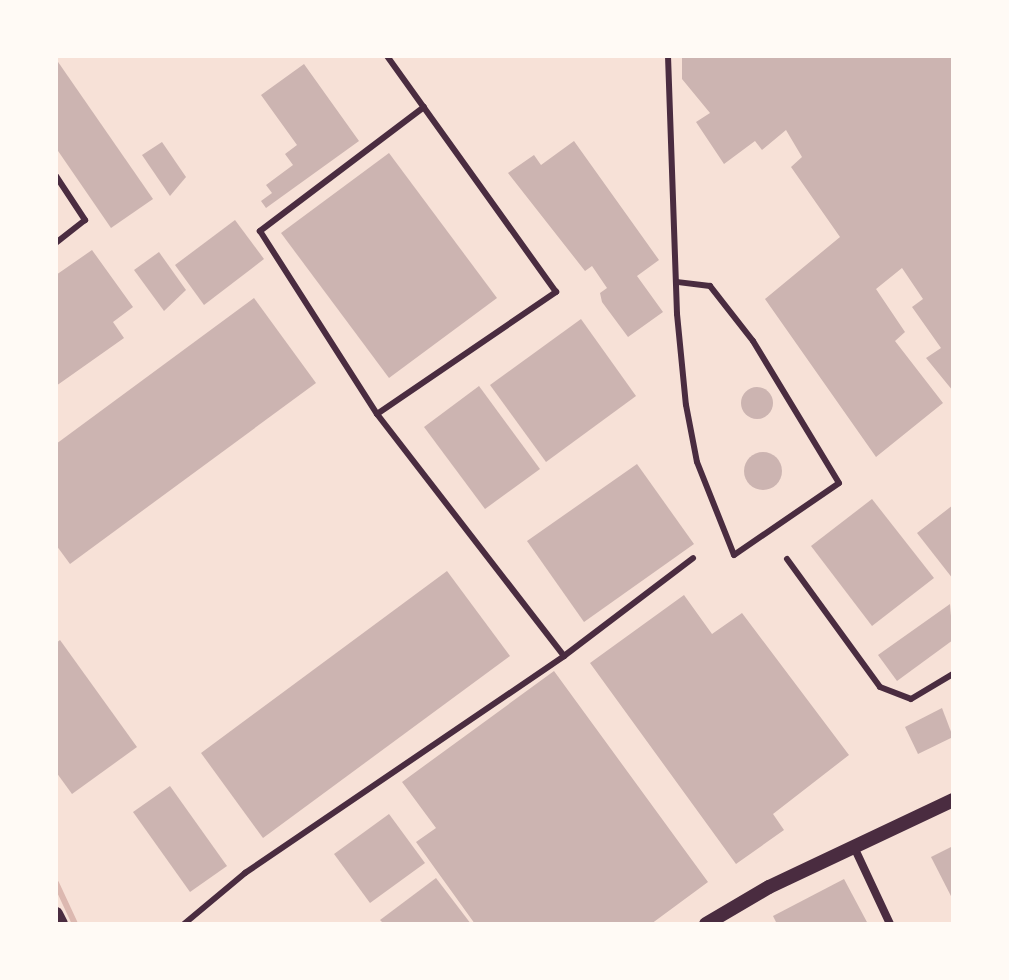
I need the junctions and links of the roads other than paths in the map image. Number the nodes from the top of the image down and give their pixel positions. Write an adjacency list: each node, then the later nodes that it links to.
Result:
1 (387, 56): 3 (lane)
2 (668, 56): 6 (lane)
3 (424, 107): 7 (lane); 7 (lane)
4 (56, 176): 5 (lane)
5 (56, 243)
6 (676, 282): 6 (lane)
7 (377, 414): 10 (lane)
8 (693, 558): 10 (lane)
9 (787, 559): 11 (lane)
10 (564, 656): 16 (lane)
11 (953, 674)
12 (953, 800): 13 (street)
13 (854, 847): 17 (street); 18 (street)
14 (56, 914): 15 (street)
15 (61, 924)
16 (184, 924)
17 (706, 924)
18 (890, 924)

